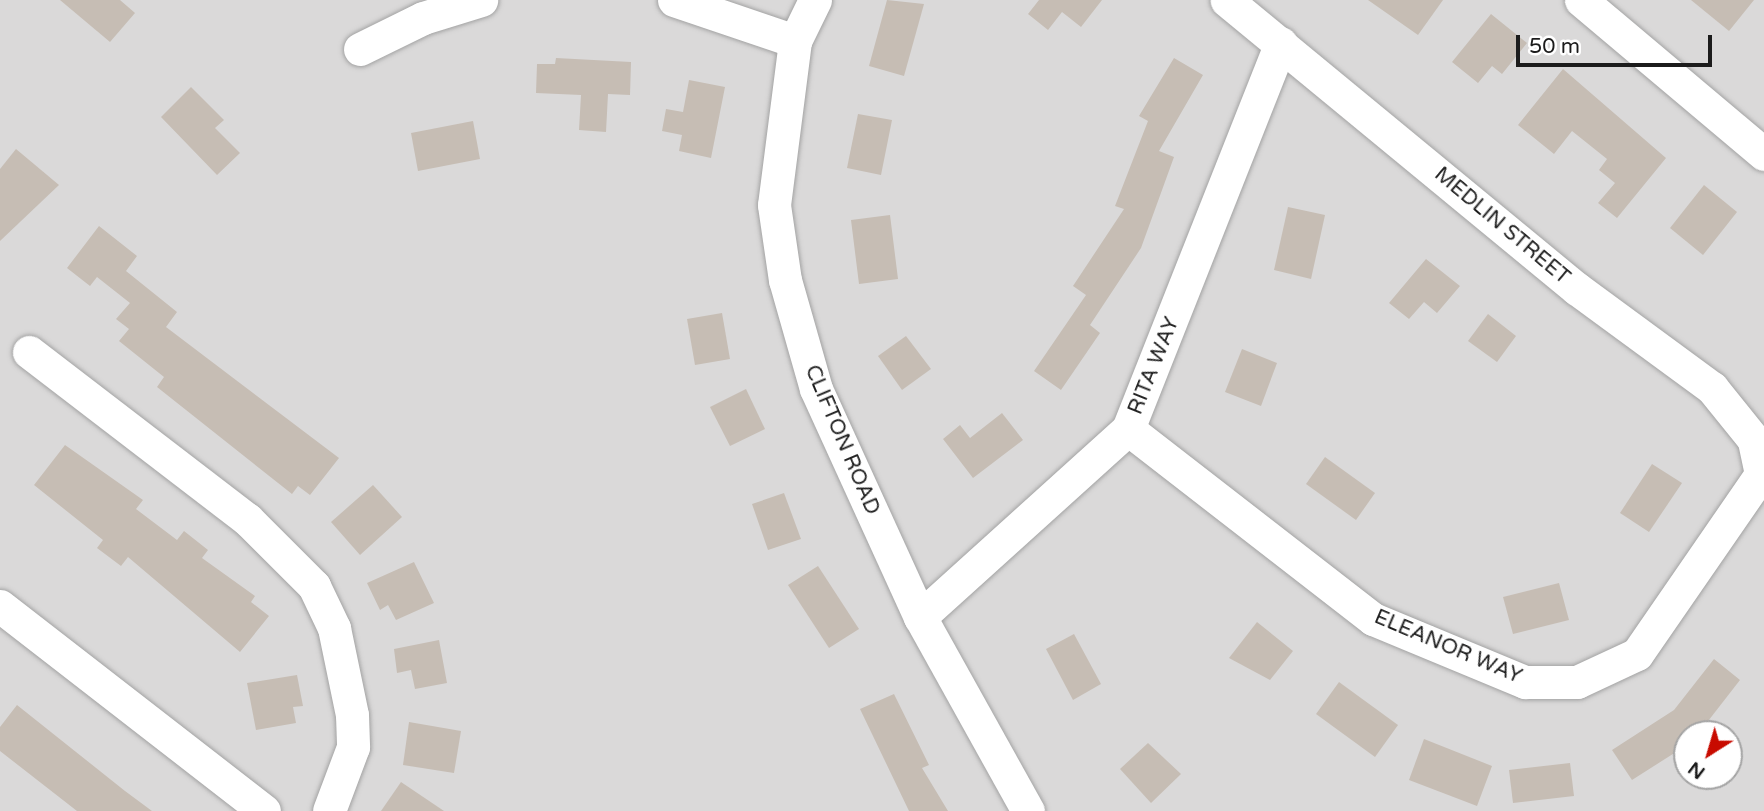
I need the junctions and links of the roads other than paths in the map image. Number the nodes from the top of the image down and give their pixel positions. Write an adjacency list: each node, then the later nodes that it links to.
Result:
1 (481, 0): 8 (street)
2 (674, 0): 6 (street)
3 (815, 0): 6 (street, CLIFTON ROAD)
4 (1227, 0): 7 (street, MEDLIN STREET)
5 (1581, 0): 9 (street)
6 (795, 41): 14 (street, CLIFTON ROAD)
7 (1282, 43): 11 (street, RITA WAY); 12 (street, MEDLIN STREET)
8 (360, 49)
9 (1764, 154)
10 (29, 352): 16 (street)
11 (1128, 429): 12 (street, ELEANOR WAY); 14 (street, RITA WAY)
12 (1761, 466)
13 (0, 606): 15 (street)
14 (920, 617): 17 (street, CLIFTON ROAD)
15 (264, 811)
16 (328, 811)
17 (1027, 811)

